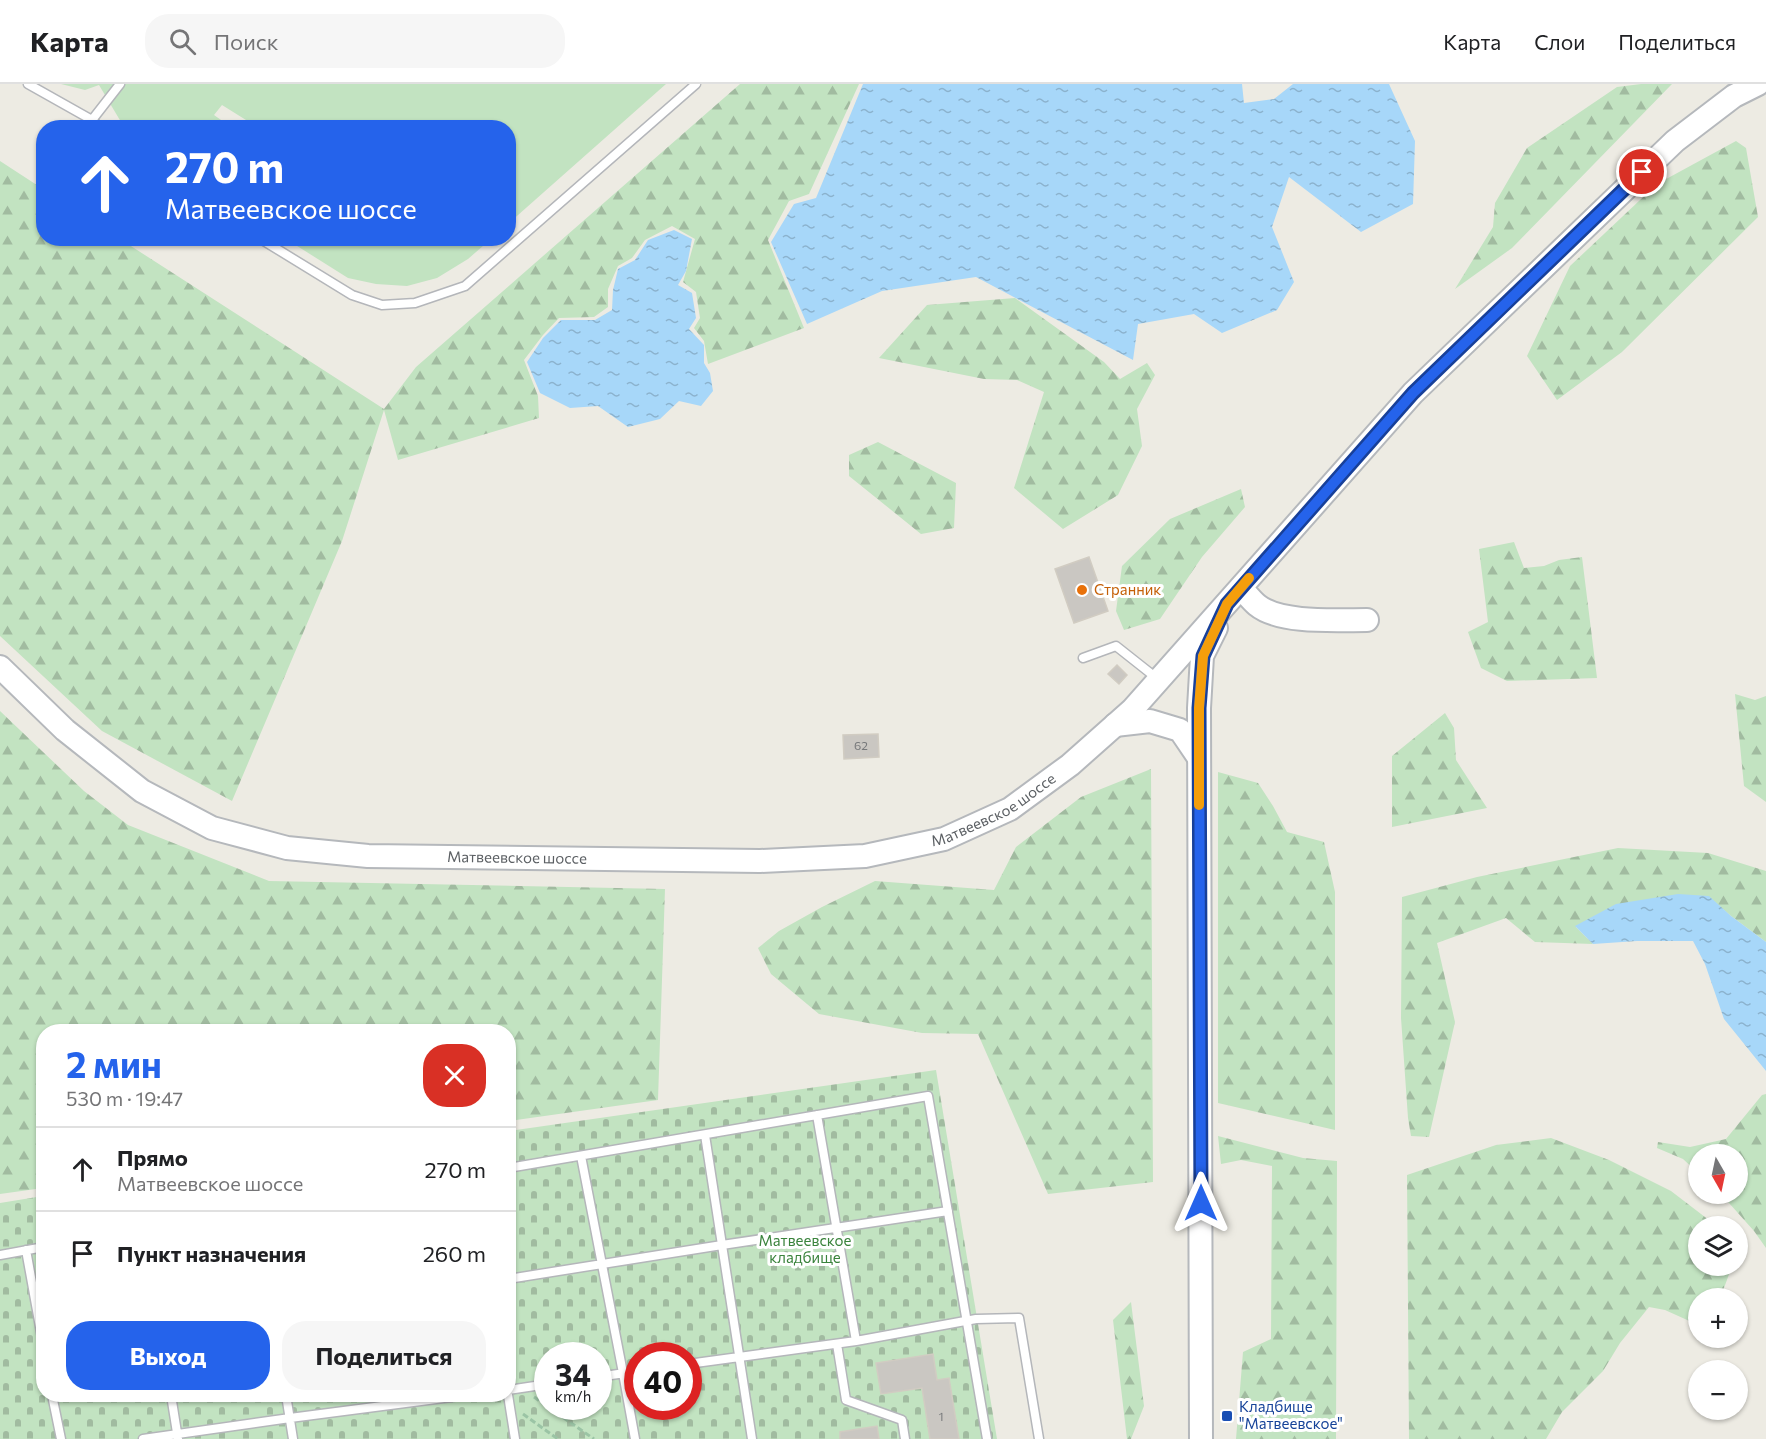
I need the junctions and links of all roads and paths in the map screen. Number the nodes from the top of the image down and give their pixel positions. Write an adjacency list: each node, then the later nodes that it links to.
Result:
1 (28, 84): 5 (lane)
2 (120, 84): 5 (lane)
3 (696, 84): 6 (lane)
4 (1758, 84): 9 (main road, Матвеевское шоссе)
5 (92, 120)
6 (516, 241)
7 (273, 246): 8 (lane)
8 (511, 246)
9 (1234, 596): 10 (main road); 13 (main road, Матвеевское шоссе); 15 (main road)
10 (1366, 620)
11 (1083, 658): 13 (lane)
12 (0, 667): 14 (main road, Матвеевское шоссе)
13 (1159, 680): 14 (main road, Матвеевское шоссе)
14 (1115, 725): 15 (main road)
15 (1199, 758): 58 (main road)
16 (817, 1115): 17 (lane); 20 (lane); 21 (lane)
17 (705, 1135): 18 (lane); 22 (lane)
18 (581, 1156): 19 (lane); 26 (lane)
19 (516, 1167)
20 (948, 1211): 21 (lane); 29 (lane)
21 (837, 1228): 22 (lane); 30 (lane)
22 (722, 1245): 26 (lane); 32 (lane)
23 (36, 1248): 24 (lane)
24 (26, 1250): 25 (lane); 28 (lane)
25 (0, 1255)
26 (602, 1264): 27 (lane); 34 (lane)
27 (516, 1278)
28 (36, 1305)
29 (967, 1322): 30 (lane); 56 (lane); 57 (lane)
30 (856, 1341): 31 (lane)
31 (837, 1344): 32 (lane); 55 (lane)
32 (739, 1357): 33 (lane); 54 (lane)
33 (702, 1362)
34 (623, 1373): 35 (lane); 53 (lane)
35 (612, 1375)
36 (534, 1386): 37 (lane)
37 (516, 1389)
38 (53, 1402): 47 (lane)
39 (172, 1402): 46 (lane)
40 (287, 1402): 44 (lane)
41 (383, 1402): 44 (lane)
42 (509, 1402): 43 (lane)
43 (510, 1405): 50 (lane); 51 (path)
44 (290, 1418): 46 (lane); 49 (lane)
45 (567, 1420): 52 (path)
46 (178, 1437): 48 (lane)
47 (60, 1439)
48 (143, 1439)
49 (293, 1439)
50 (515, 1439)
51 (558, 1439)
52 (594, 1439)
53 (635, 1439)
54 (752, 1439)
55 (905, 1439)
56 (987, 1439)
57 (1040, 1439)
58 (1202, 1439)

